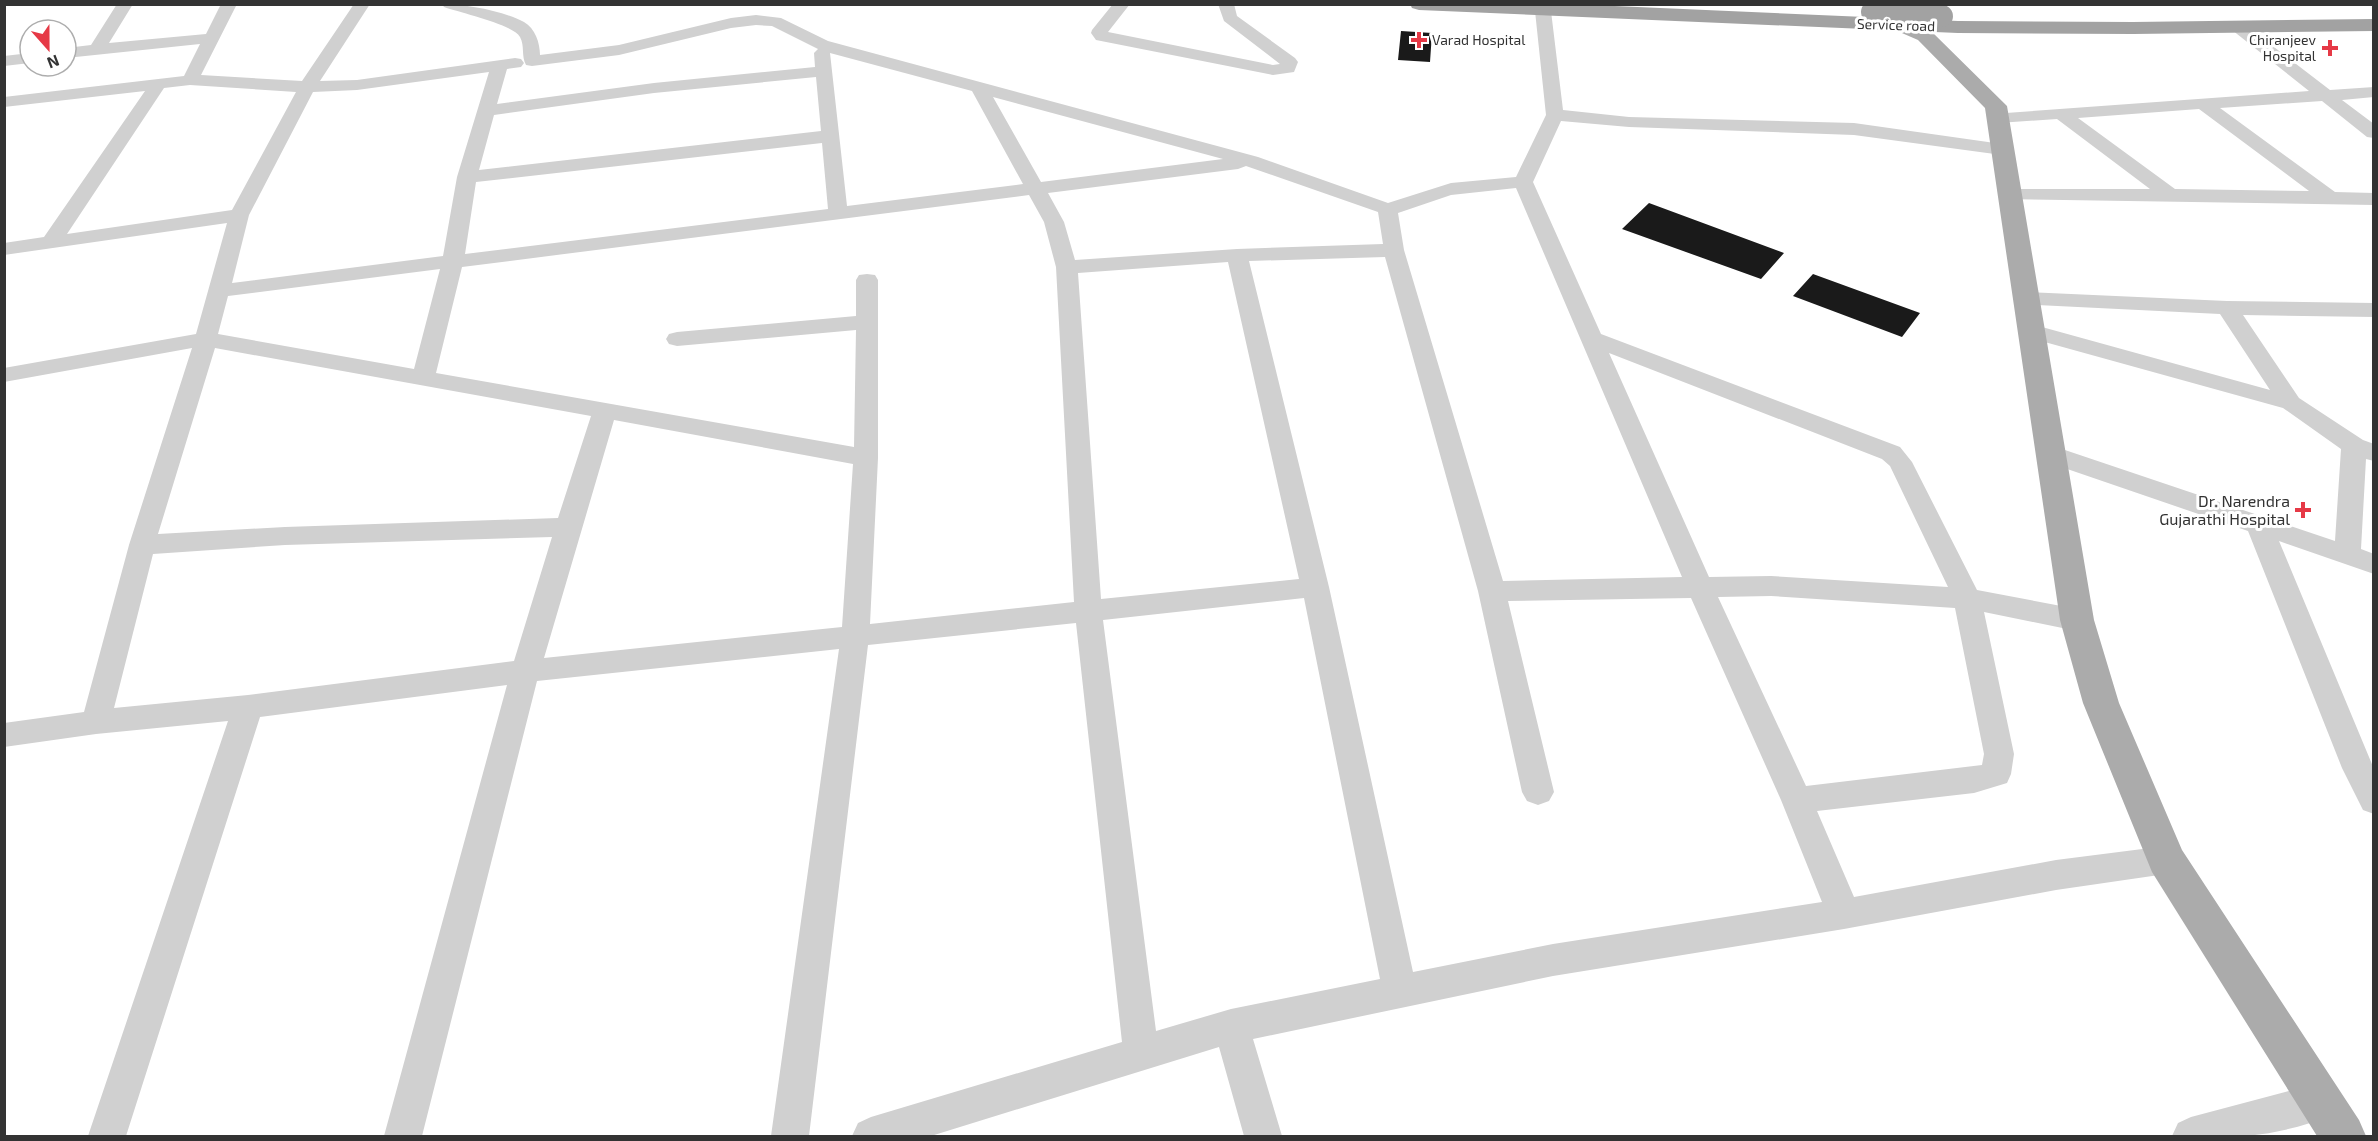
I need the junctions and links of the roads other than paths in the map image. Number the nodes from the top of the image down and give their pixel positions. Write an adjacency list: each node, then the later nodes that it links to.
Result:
1 (125, 4): 20 (street)
2 (229, 4): 18 (street)
3 (362, 4): 27 (street)
4 (450, 4): 22 (street)
5 (788, 4): 15 (street)
6 (1122, 4): 7 (street)
7 (1226, 4)
8 (1419, 4): 12 (highway, Service road)
9 (1617, 4): 11 (highway)
10 (1904, 4): 14 (highway)
11 (1881, 8): 14 (main road); 14 (highway, bridge)
12 (1543, 11): 14 (highway, Service road); 35 (street)
13 (2373, 12): 14 (highway)
14 (1930, 17): 17 (highway, Service road); 37 (main road)
15 (775, 21): 19 (street); 22 (street)
16 (2373, 25): 17 (highway, Service road)
17 (2238, 27): 30 (street)
18 (212, 38): 20 (street); 25 (street)
19 (822, 45): 24 (street); 28 (street)
20 (97, 50): 21 (street)
21 (78, 52)
22 (532, 61): 23 (street)
23 (499, 66): 27 (street); 33 (street)
24 (824, 71): 33 (street); 38 (street)
25 (190, 80): 26 (street); 27 (street)
26 (159, 83): 31 (street); 50 (street)
27 (307, 87): 49 (street)
28 (980, 89): 39 (street); 42 (street)
29 (2373, 92): 30 (street)
30 (2325, 96): 32 (street); 36 (street)
31 (4, 102)
32 (2203, 104): 34 (street); 45 (street)
33 (485, 111): 40 (street)
34 (2061, 114): 37 (street); 44 (street)
35 (1555, 115): 37 (street); 41 (street)
36 (2373, 133)
37 (2000, 134): 43 (main road)
38 (830, 136): 40 (street); 48 (street)
39 (1251, 161): 42 (street); 47 (street)
40 (467, 177): 54 (street)
41 (1523, 182): 47 (street); 65 (street)
42 (1034, 189): 48 (street); 55 (street)
43 (2010, 195): 44 (street); 58 (main road)
44 (2170, 195): 45 (street)
45 (2330, 198): 46 (street)
46 (2373, 199)
47 (1387, 209): 52 (street)
48 (838, 213): 54 (street)
49 (239, 215): 50 (street); 57 (street)
50 (51, 242): 51 (street)
51 (4, 249)
52 (1394, 250): 53 (street); 80 (street)
53 (1237, 255): 55 (street); 78 (street)
54 (453, 262): 57 (street); 67 (street)
55 (1067, 267): 82 (street)
56 (867, 280): 61 (street)
57 (219, 291): 63 (street)
58 (2026, 299): 59 (street); 62 (main road)
59 (2227, 308): 60 (street); 68 (street)
60 (2373, 310)
61 (867, 322): 64 (street); 72 (street)
62 (2031, 331): 68 (street); 71 (main road)
63 (206, 339): 66 (street); 67 (street); 75 (street)
64 (677, 339)
65 (1593, 339): 79 (street); 81 (street)
66 (4, 375)
67 (423, 378): 69 (street)
68 (2291, 402): 70 (street)
69 (605, 411): 72 (street); 74 (street)
70 (2364, 449): 76 (street)
71 (2050, 454): 73 (street); 83 (main road)
72 (866, 458): 84 (street)
73 (2259, 525): 76 (street); 91 (street)
74 (567, 527): 75 (street); 85 (street)
75 (142, 545): 87 (street)
76 (2347, 554): 77 (street)
77 (2373, 564)
78 (1315, 587): 82 (street); 94 (street)
79 (1700, 587): 80 (street); 81 (street); 90 (street)
80 (1492, 591): 89 (street)
81 (1967, 598): 83 (street); 90 (street)
82 (1088, 610): 84 (street); 96 (street)
83 (2077, 620): 92 (main road)
84 (855, 636): 85 (street); 101 (street)
85 (527, 671): 86 (street); 100 (street)
86 (248, 707): 87 (street); 99 (street)
87 (96, 722): 88 (street)
88 (4, 735)
89 (1538, 792)
90 (1797, 800): 93 (street)
91 (2373, 801)
92 (2166, 860): 93 (street); 97 (main road)
93 (1844, 914): 94 (street)
94 (1400, 992): 95 (street)
95 (1231, 1026): 96 (street); 103 (street)
96 (1141, 1052): 98 (street)
97 (2319, 1102): 104 (street); 105 (main road)
98 (937, 1126): 102 (street)
99 (107, 1137)
100 (403, 1137)
101 (790, 1137)
102 (871, 1137)
103 (1263, 1137)
104 (2191, 1137)
105 (2343, 1137)

